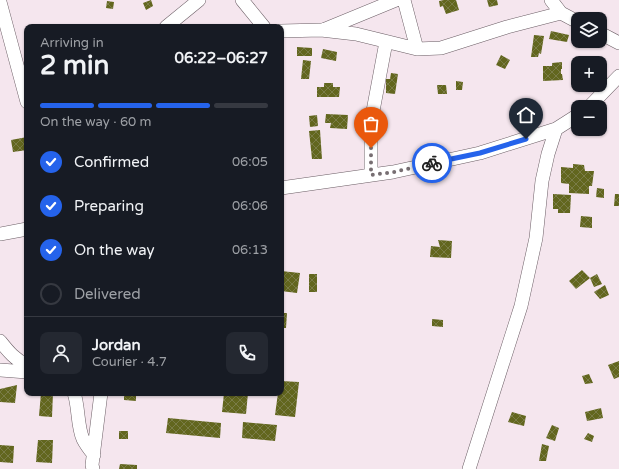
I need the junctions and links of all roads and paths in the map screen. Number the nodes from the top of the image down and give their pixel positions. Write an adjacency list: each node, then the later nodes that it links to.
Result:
1 (199, 0): 9 (street)
2 (242, 0): 10 (street)
3 (396, 0): 11 (street)
4 (404, 0): 16 (street)
5 (551, 0): 7 (street)
6 (0, 2): 18 (street)
7 (561, 13): 8 (street); 16 (street)
8 (571, 18)
9 (170, 24)
10 (262, 24)
11 (321, 30): 12 (street); 14 (street)
12 (284, 31)
13 (607, 37): 15 (street)
14 (386, 42): 16 (street); 22 (street)
15 (619, 43)
16 (417, 49)
17 (619, 76): 19 (street)
18 (24, 89)
19 (596, 100)
20 (571, 119): 21 (street)
21 (556, 129): 22 (street); 33 (street)
22 (371, 175): 23 (street)
23 (284, 188)
24 (24, 230): 25 (street)
25 (0, 234)
26 (0, 341): 27 (street)
27 (24, 364)
28 (0, 370): 29 (street)
29 (24, 372)
30 (75, 396): 32 (street)
31 (101, 396): 32 (street)
32 (93, 464)
33 (469, 469)

